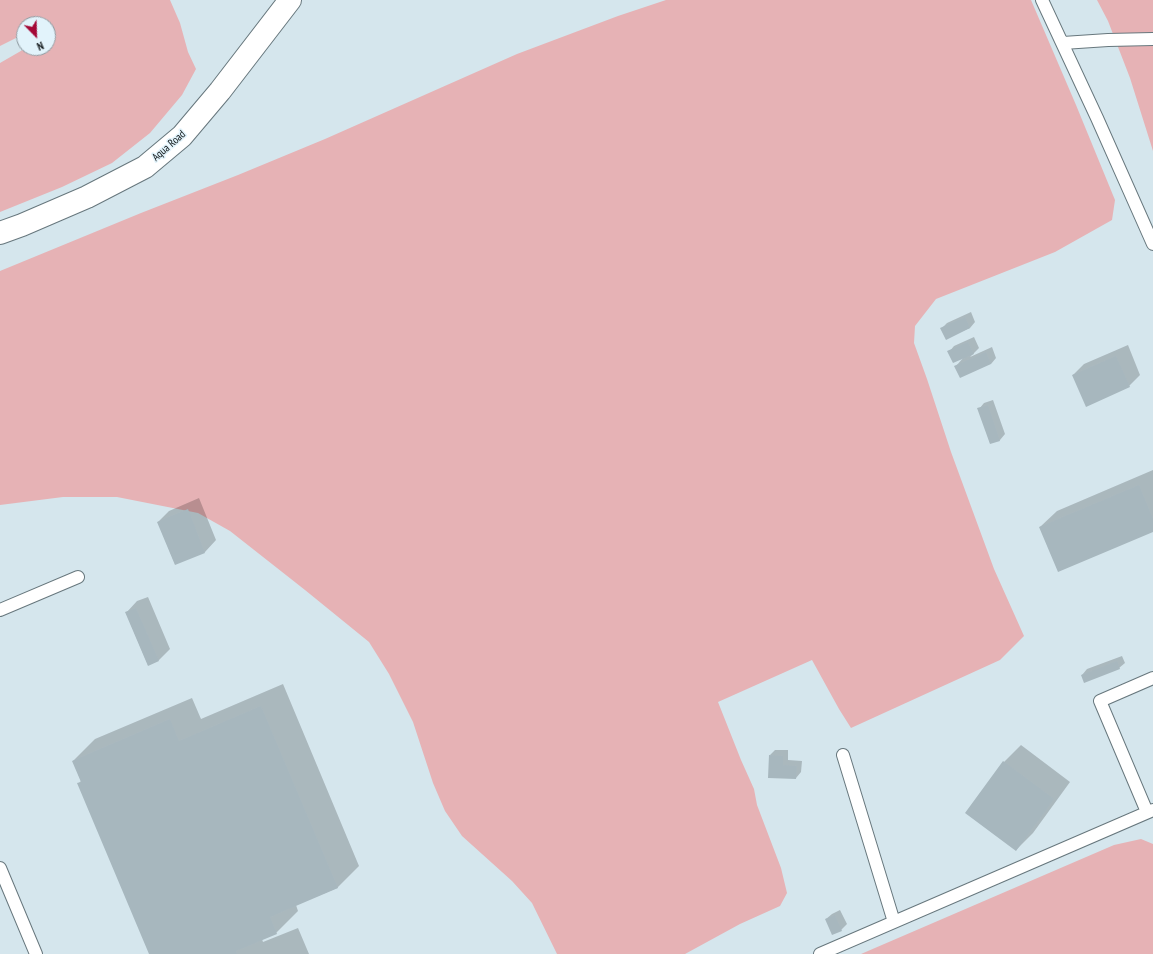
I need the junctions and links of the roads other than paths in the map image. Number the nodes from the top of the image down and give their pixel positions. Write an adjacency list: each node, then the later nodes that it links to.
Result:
1 (290, 0): 5 (street, Aqua Road)
2 (1042, 0): 4 (lane)
3 (1153, 39): 4 (lane)
4 (1063, 43): 6 (lane)
5 (0, 233)
6 (1153, 244)
7 (78, 577): 8 (lane)
8 (0, 610)
9 (1153, 678): 11 (lane)
10 (843, 755): 13 (lane)
11 (1150, 811): 13 (lane)
12 (0, 868): 15 (lane)
13 (894, 922): 14 (lane)
14 (825, 953)
15 (36, 954)

